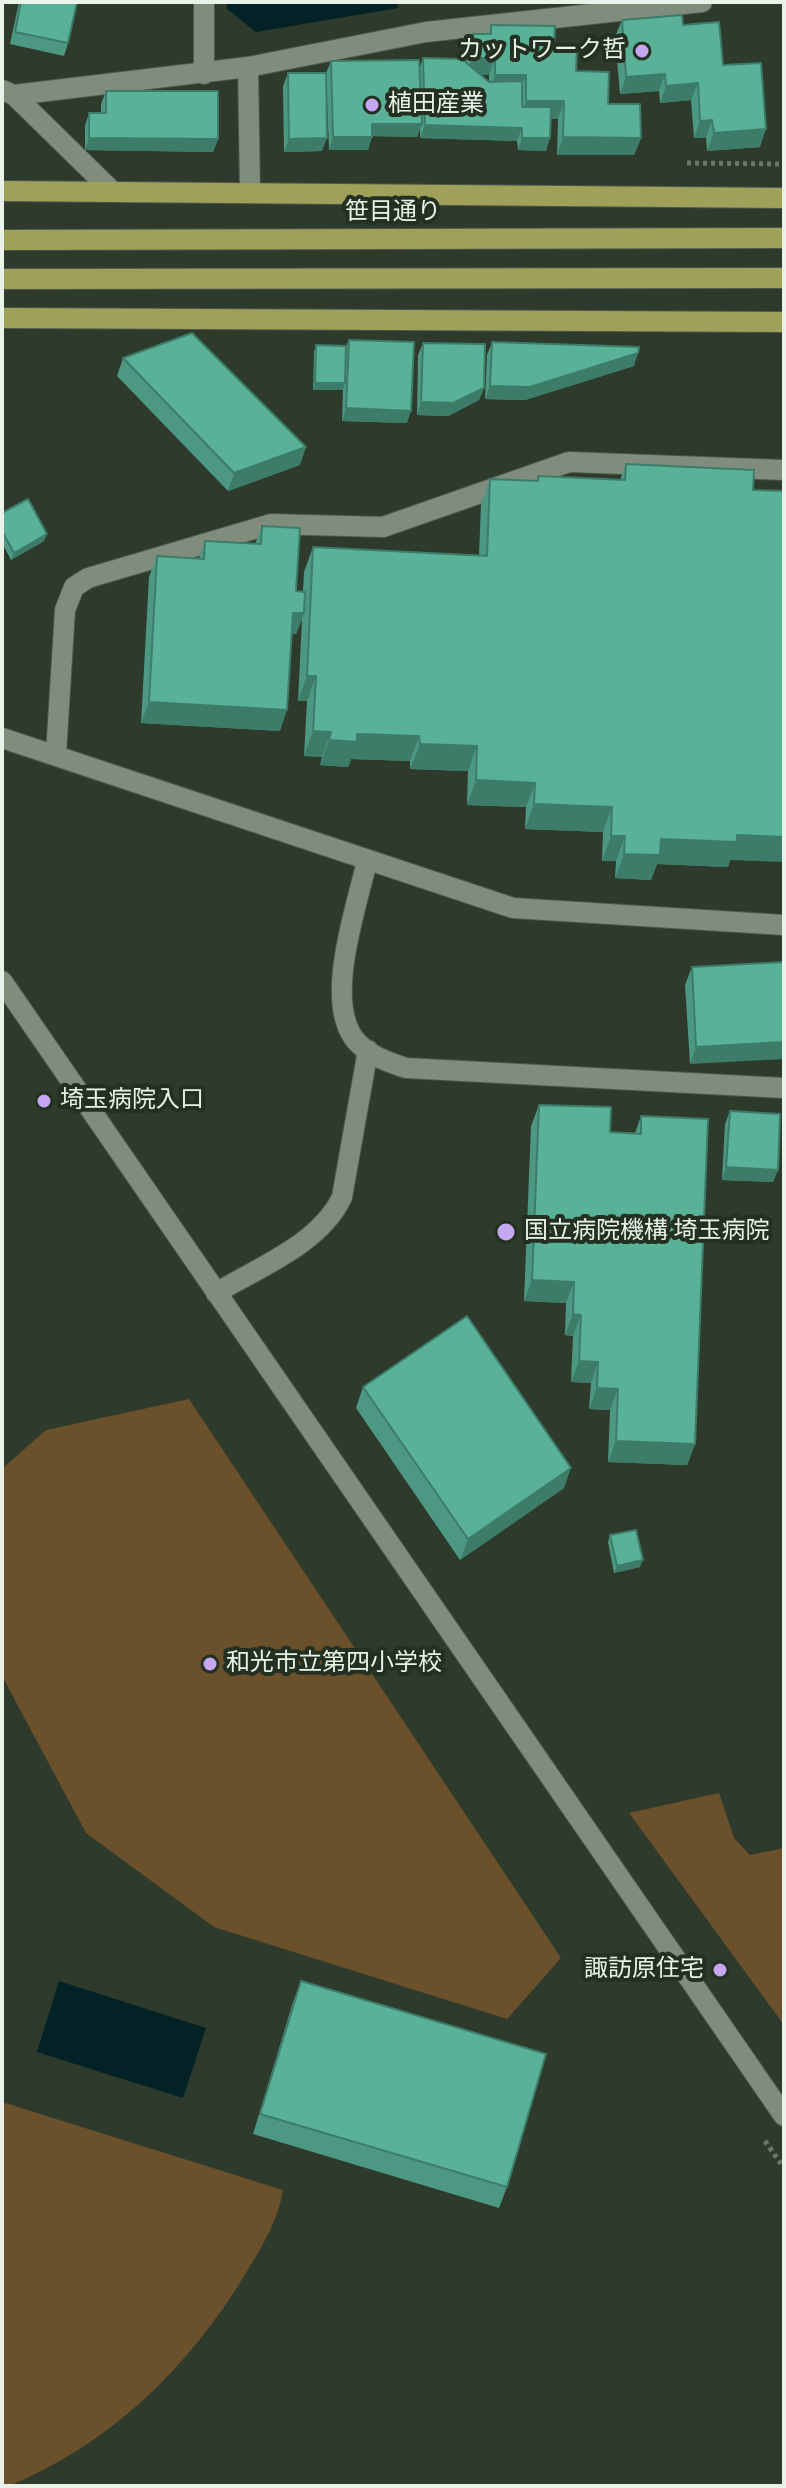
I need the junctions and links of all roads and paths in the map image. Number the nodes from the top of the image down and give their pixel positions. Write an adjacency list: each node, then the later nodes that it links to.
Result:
1 (204, 2): 4 (street)
2 (702, 2): 3 (street)
3 (248, 67): 4 (street); 8 (street)
4 (204, 74): 5 (street)
5 (8, 92): 7 (street)
6 (2, 191): 7 (main road)
7 (112, 191): 8 (main road)
8 (250, 191): 9 (main road)
9 (784, 198)
10 (784, 238): 11 (main road, 笹目通り)
11 (2, 240)
12 (784, 278): 13 (main road)
13 (2, 279)
14 (2, 318): 15 (main road)
15 (784, 322)
16 (784, 470): 18 (street)
17 (2, 738): 18 (street)
18 (56, 754): 19 (street)
19 (367, 861): 20 (street); 22 (street)
20 (784, 925)
21 (2, 981): 24 (street)
22 (368, 1050): 23 (street); 24 (street)
23 (784, 1088)
24 (216, 1293): 25 (street)
25 (784, 2116)

